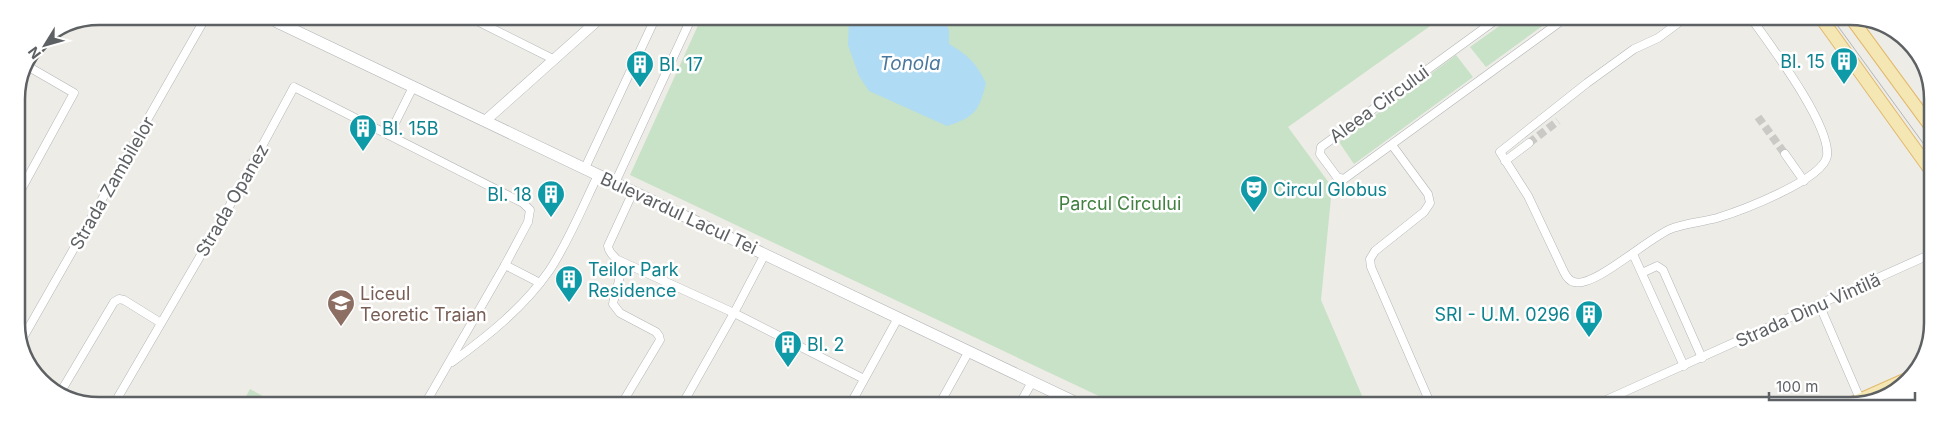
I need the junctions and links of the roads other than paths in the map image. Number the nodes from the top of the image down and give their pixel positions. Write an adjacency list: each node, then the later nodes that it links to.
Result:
1 (201, 25): 41 (street, Strada Zambilelor)
2 (283, 25): 15 (main road, Bulevardul Lacul Tei)
3 (485, 25): 13 (street)
4 (592, 25): 13 (street)
5 (652, 25): 24 (street)
6 (688, 25): 28 (street)
7 (1488, 25): 20 (street, Aleea Circului)
8 (1556, 25): 20 (street, Aleea Circului)
9 (1676, 25): 23 (street)
10 (1756, 25): 26 (street)
11 (1826, 25): 22 (main road)
12 (1856, 25): 16 (main road)
13 (553, 60): 17 (street)
14 (32, 69): 27 (street)
15 (413, 87): 17 (main road, Bulevardul Lacul Tei); 18 (street)
16 (1924, 118)
17 (484, 121): 24 (main road, Bulevardul Lacul Tei)
18 (389, 135): 34 (street, Strada Opanez); 40 (street, Strada Opanez)
19 (1529, 143): 23 (street)
20 (1392, 145): 58 (street)
21 (1785, 154): 26 (street)
22 (1924, 161)
23 (1505, 162): 31 (street)
24 (585, 168): 25 (main road, Bulevardul Lacul Tei)
25 (598, 175): 28 (main road, Bulevardul Lacul Tei); 36 (street)
26 (1804, 181): 31 (street)
27 (25, 182)
28 (615, 183): 29 (main road, Bulevardul Lacul Tei)
29 (633, 192): 30 (main road, Bulevardul Lacul Tei); 33 (street)
30 (765, 254): 38 (street); 39 (main road, Bulevardul Lacul Tei)
31 (1633, 254): 35 (street)
32 (1924, 257): 37 (street, Strada Dinu Vintilă)
33 (618, 260): 38 (street); 52 (street)
34 (505, 265): 36 (street); 44 (street)
35 (1642, 273): 43 (street); 45 (street)
36 (540, 284): 44 (street)
37 (1819, 304): 43 (street, Strada Dinu Vintilă); 49 (street)
38 (734, 313): 46 (street); 53 (street)
39 (898, 318): 42 (main road, Bulevardul Lacul Tei); 46 (street)
40 (161, 323): 48 (street); 50 (street, Strada Opanez)
41 (26, 333)
42 (969, 352): 47 (main road, Bulevardul Lacul Tei); 55 (street)
43 (1702, 358): 45 (street, Strada Dinu Vintilă)
44 (448, 364): 51 (street)
45 (1684, 366): 59 (street, Strada Dinu Vintilă)
46 (864, 379): 54 (street)
47 (1032, 382): 56 (street); 57 (main road, Bulevardul Lacul Tei)
48 (63, 388)
49 (1859, 396)
50 (118, 397)
51 (429, 397)
52 (626, 397)
53 (687, 397)
54 (854, 397)
55 (944, 397)
56 (1024, 397)
57 (1064, 397)
58 (1428, 397)
59 (1613, 397)

